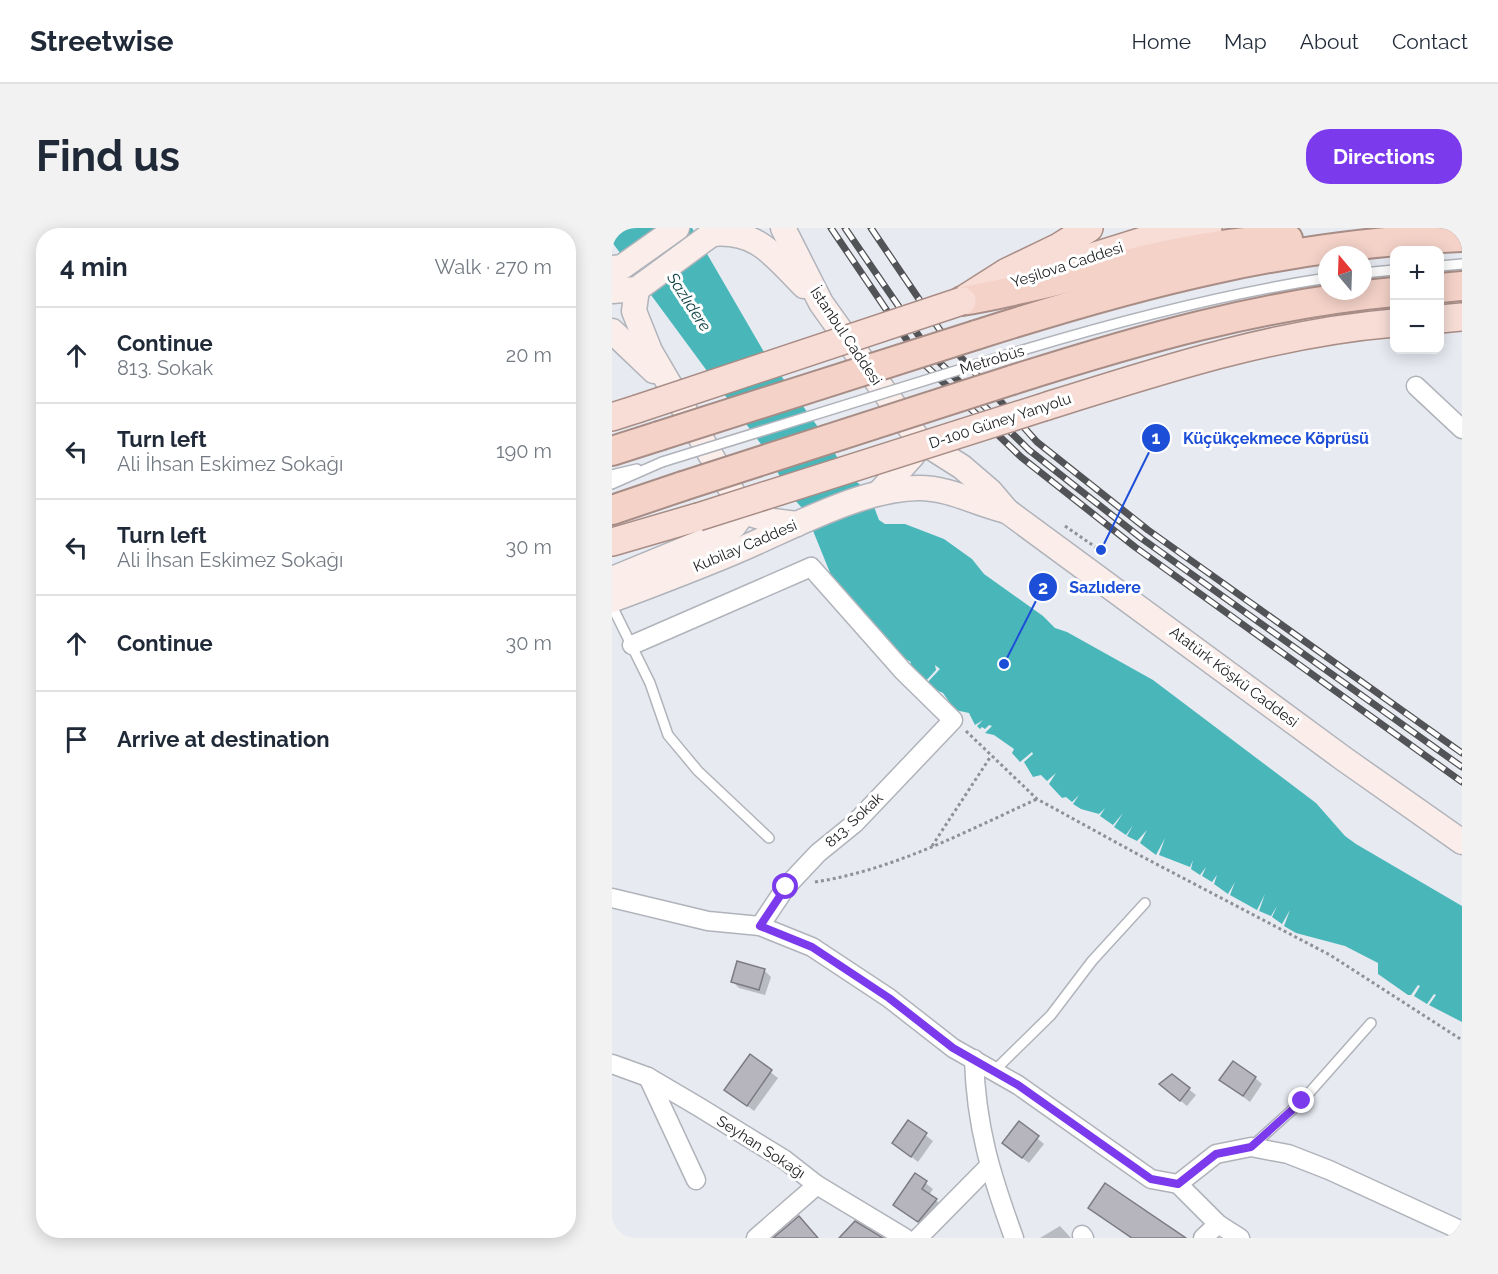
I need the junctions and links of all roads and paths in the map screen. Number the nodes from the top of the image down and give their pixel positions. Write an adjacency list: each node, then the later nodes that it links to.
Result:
1 (677, 228): 10 (main road)
2 (783, 228): 20 (main road, İstanbul Caddesi)
3 (1089, 228): 19 (main road)
4 (1208, 228): 19 (main road, Yeşilova Caddesi)
5 (714, 231): 15 (main road); 20 (main road)
6 (1462, 237): 7 (highway)
7 (1410, 238): 19 (highway); 30 (highway, bridge)
8 (1462, 264): 9 (lane)
9 (1444, 266)
10 (617, 268)
11 (1390, 270): 12 (lane)
12 (1372, 272)
13 (1318, 279): 30 (lane, Metrobüs, bridge)
14 (1462, 286): 16 (highway)
15 (637, 288): 17 (main road); 25 (main road)
16 (1444, 288)
17 (612, 291)
18 (1390, 293): 35 (highway, bridge)
19 (962, 301): 27 (main road, bridge)
20 (820, 303): 29 (main road, İstanbul Caddesi)
21 (1462, 317): 22 (main road)
22 (1444, 319)
23 (1390, 324): 39 (main road, D-100 Güney Yanyolu, bridge)
24 (612, 331): 25 (main road)
25 (669, 385): 37 (main road)
26 (1416, 386): 28 (street)
27 (624, 413)
28 (1462, 429)
29 (918, 439): 34 (main road); 36 (main road)
30 (660, 449): 31 (highway); 32 (lane, Metrobüs); 33 (lane, Metrobüs)
31 (612, 451)
32 (612, 475)
33 (612, 484)
34 (879, 493): 36 (main road); 38 (main road, Kubilay Caddesi)
35 (612, 510)
36 (1007, 511): 48 (main road, Atatürk Köşkü Caddesi)
37 (744, 512): 38 (main road); 40 (main road, Kubilay Caddesi)
38 (797, 524): 41 (main road, Kubilay Caddesi)
39 (612, 542)
40 (612, 579)
41 (612, 600)
42 (612, 606): 43 (lane)
43 (632, 645): 44 (street); 47 (lane)
44 (953, 720): 45 (path); 50 (street, 813. Sokak)
45 (992, 756): 46 (path); 49 (path)
46 (1037, 799): 49 (path); 55 (path)
47 (769, 838)
48 (1462, 842)
49 (931, 847): 50 (path)
50 (786, 887): 53 (street, 813. Sokak)
51 (612, 898): 53 (street)
52 (1145, 903): 58 (lane)
53 (760, 926): 56 (street)
54 (1371, 1023): 60 (lane)
55 (1462, 1040)
56 (974, 1059): 58 (street); 61 (street)
57 (612, 1064): 59 (street, Seyhan Sokağı)
58 (994, 1071): 63 (street)
59 (648, 1077): 62 (street); 64 (street, Seyhan Sokağı)
60 (1251, 1147): 63 (street); 66 (street)
61 (988, 1167): 69 (street); 70 (street)
62 (696, 1180)
63 (1178, 1184): 65 (street)
64 (817, 1185): 67 (street); 68 (street, Seyhan Sokağı)
65 (1218, 1224): 71 (street); 72 (street)
66 (1462, 1231)
67 (756, 1238)
68 (905, 1238)
69 (918, 1238)
70 (1014, 1238)
71 (1203, 1238)
72 (1240, 1238)

